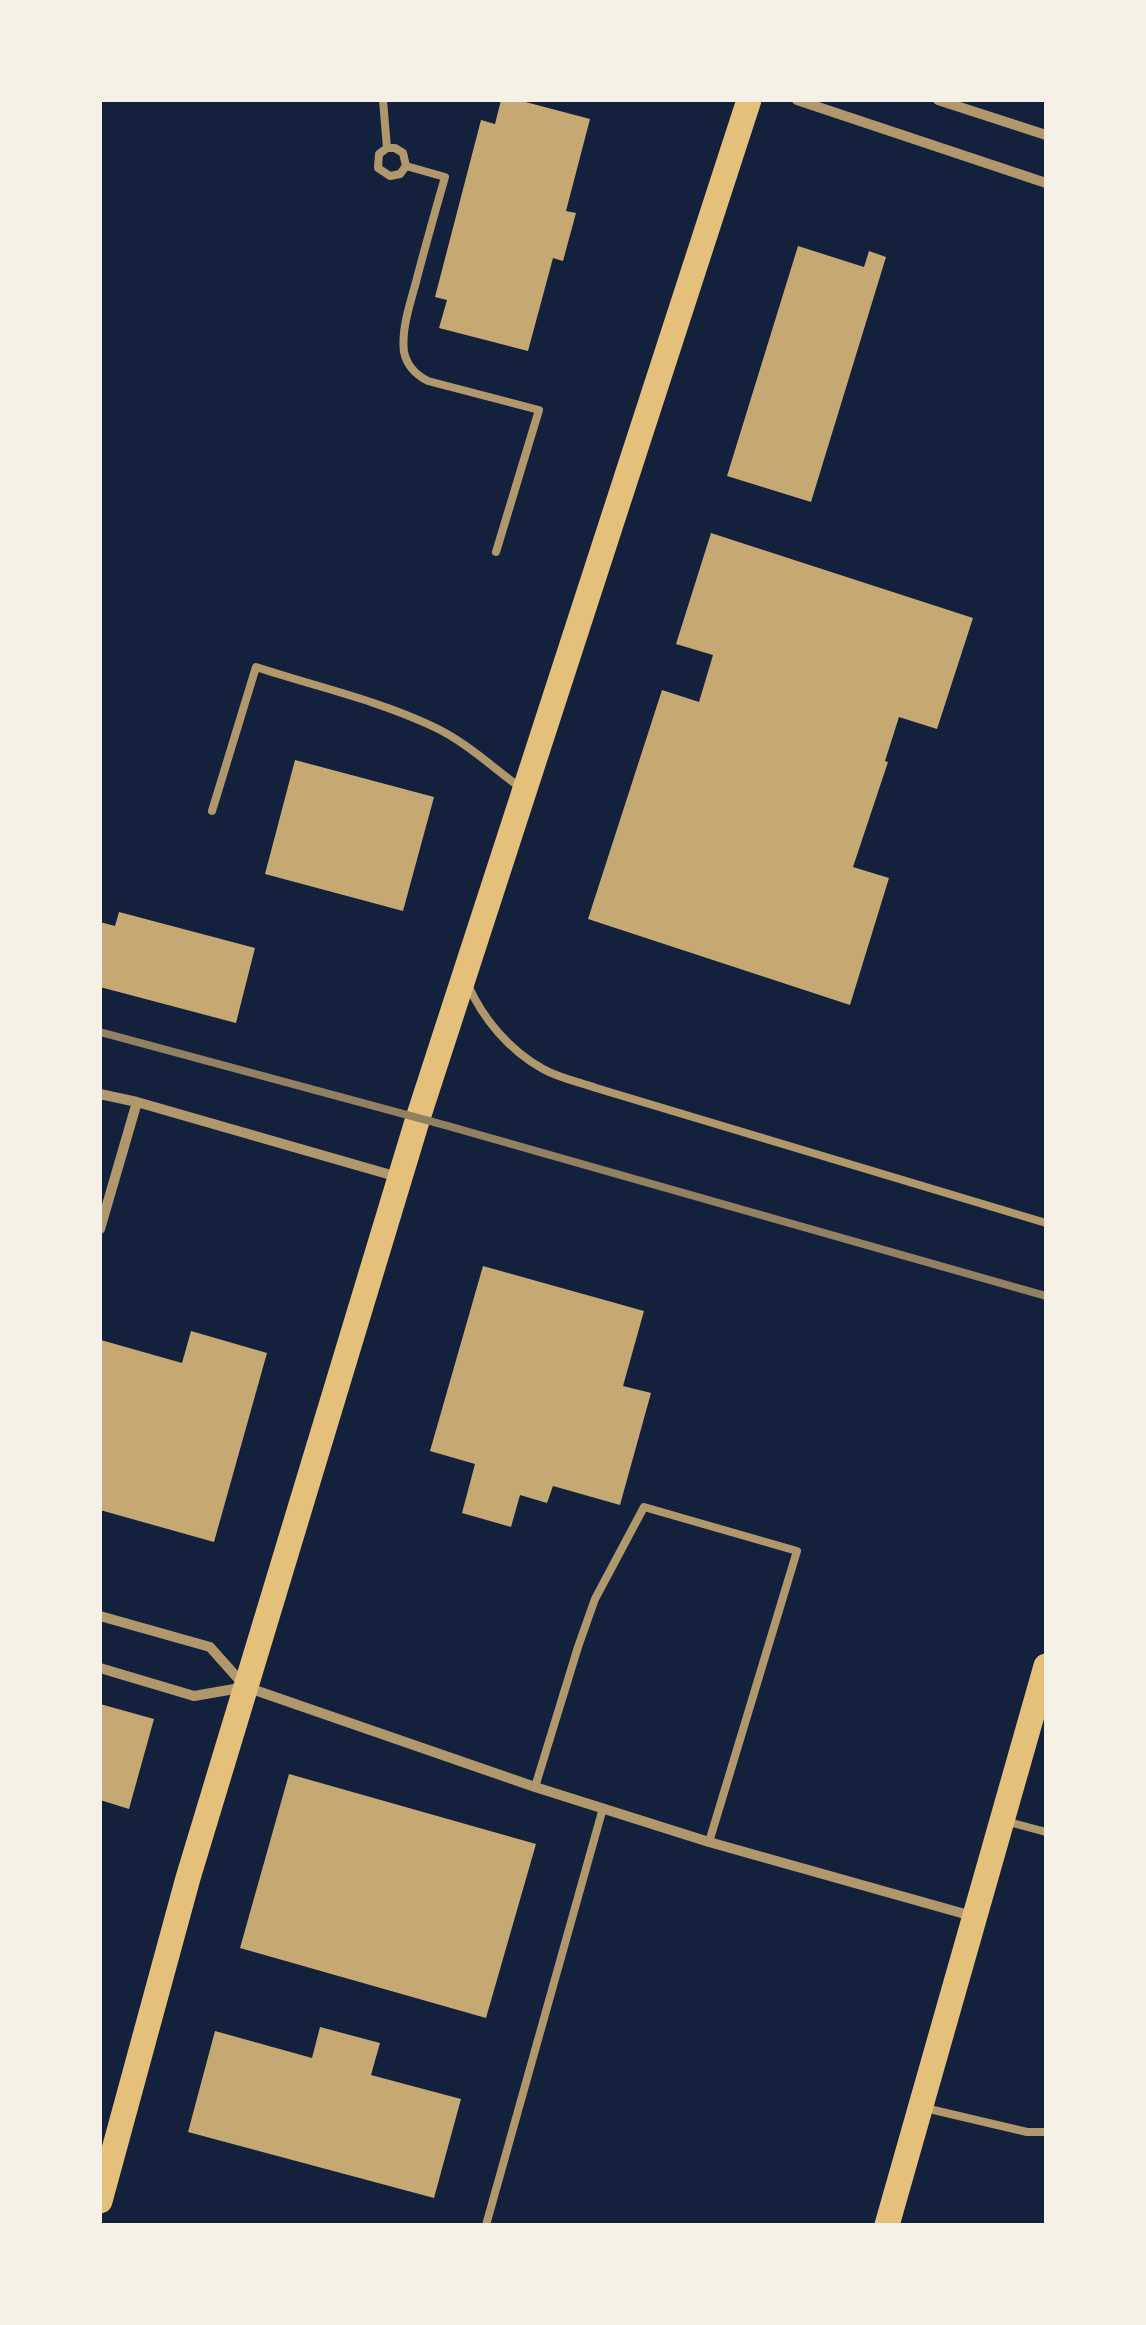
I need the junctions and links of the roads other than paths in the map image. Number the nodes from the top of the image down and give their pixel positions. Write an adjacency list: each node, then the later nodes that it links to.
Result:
1 (383, 100): 6 (lane)
2 (749, 100): 10 (main road)
3 (798, 100): 8 (street)
4 (938, 100): 5 (street)
5 (1046, 135)
6 (388, 148): 7 (lane); 7 (lane)
7 (406, 166): 9 (lane)
8 (1046, 183)
9 (496, 552)
10 (525, 791): 11 (lane); 12 (main road)
11 (212, 811)
12 (464, 976): 15 (main road); 16 (lane)
13 (100, 1094): 14 (street)
14 (137, 1102): 15 (street); 17 (street)
15 (400, 1178): 21 (main road)
16 (1046, 1223)
17 (100, 1229)
18 (100, 1616): 21 (street)
19 (100, 1668): 21 (street)
20 (1046, 1669): 24 (main road)
21 (246, 1687): 22 (street); 30 (main road)
22 (535, 1787): 23 (street); 26 (lane)
23 (604, 1808): 26 (street); 31 (lane)
24 (1001, 1820): 25 (lane); 27 (main road)
25 (1046, 1832)
26 (709, 1842): 27 (street)
27 (973, 1916): 28 (main road)
28 (920, 2106): 29 (lane); 32 (main road)
29 (1046, 2132)
30 (100, 2201)
31 (486, 2225)
32 (887, 2225)

